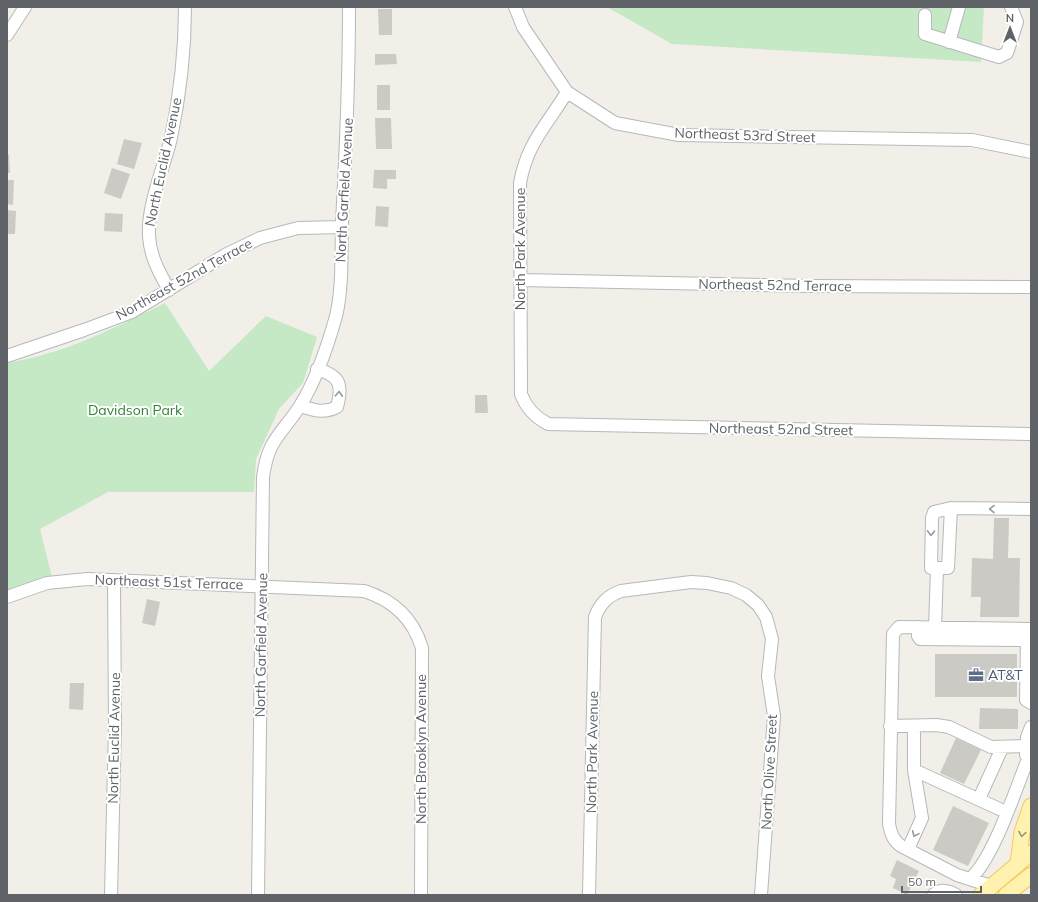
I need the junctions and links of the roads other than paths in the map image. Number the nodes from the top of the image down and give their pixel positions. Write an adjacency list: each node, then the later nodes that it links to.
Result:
1 (25, 7): 8 (street)
2 (185, 7): 15 (street, North Euclid Avenue)
3 (349, 7): 12 (street, North Garfield Avenue)
4 (515, 7): 10 (street, Northeast 53rd Street)
5 (959, 7): 9 (street)
6 (1012, 7): 9 (street)
7 (925, 15): 9 (street)
8 (7, 35)
9 (949, 42)
10 (567, 92): 11 (street, Northeast 53rd Street); 13 (street, North Park Avenue)
11 (1031, 152)
12 (342, 227): 15 (street, Northeast 52nd Terrace); 17 (street, North Garfield Avenue)
13 (520, 280): 14 (street, Northeast 52nd Terrace); 19 (street, North Park Avenue)
14 (1031, 287)
15 (169, 290): 16 (street, Northeast 52nd Terrace)
16 (7, 356)
17 (317, 369): 18 (street, North Garfield Avenue); 18 (street, one-way to 17)
18 (300, 406): 25 (street, North Garfield Avenue)
19 (534, 415): 20 (street, Northeast 52nd Street)
20 (1031, 434)
21 (951, 508): 22 (street, one-way to 21); 23 (street); 23 (street, one-way to 23)
22 (1031, 510)
23 (937, 568): 30 (street)
24 (114, 580): 25 (street, Northeast 51st Terrace); 26 (street, Northeast 51st Terrace); 49 (street, North Euclid Avenue)
25 (262, 585): 28 (street, Northeast 51st Terrace); 50 (street, North Garfield Avenue)
26 (7, 597)
27 (758, 605): 52 (street, North Park Avenue); 53 (street, North Olive Street)
28 (400, 610): 51 (street, North Brooklyn Avenue)
29 (918, 627): 30 (street); 31 (street); 33 (street)
30 (936, 628): 31 (street)
31 (1030, 636): 32 (street)
32 (1031, 703)
33 (890, 726): 34 (street); 43 (street)
34 (914, 726): 37 (street); 39 (street)
35 (1031, 727): 36 (street)
36 (1027, 746): 37 (street); 38 (street)
37 (1002, 748): 40 (street)
38 (1028, 764): 42 (street)
39 (914, 770): 40 (street); 43 (street, one-way to 43)
40 (979, 800): 42 (street)
41 (1031, 806): 45 (main road, one-way to 45)
42 (1006, 812): 47 (street)
43 (908, 849): 47 (street)
44 (1031, 853): 45 (main road)
45 (1018, 864): 48 (main road)
46 (1031, 875): 56 (main road)
47 (971, 878): 48 (street)
48 (986, 891)
49 (111, 895)
50 (258, 895)
51 (421, 895)
52 (589, 895)
53 (761, 895)
54 (933, 895): 55 (street)
55 (956, 895)
56 (1006, 895)

